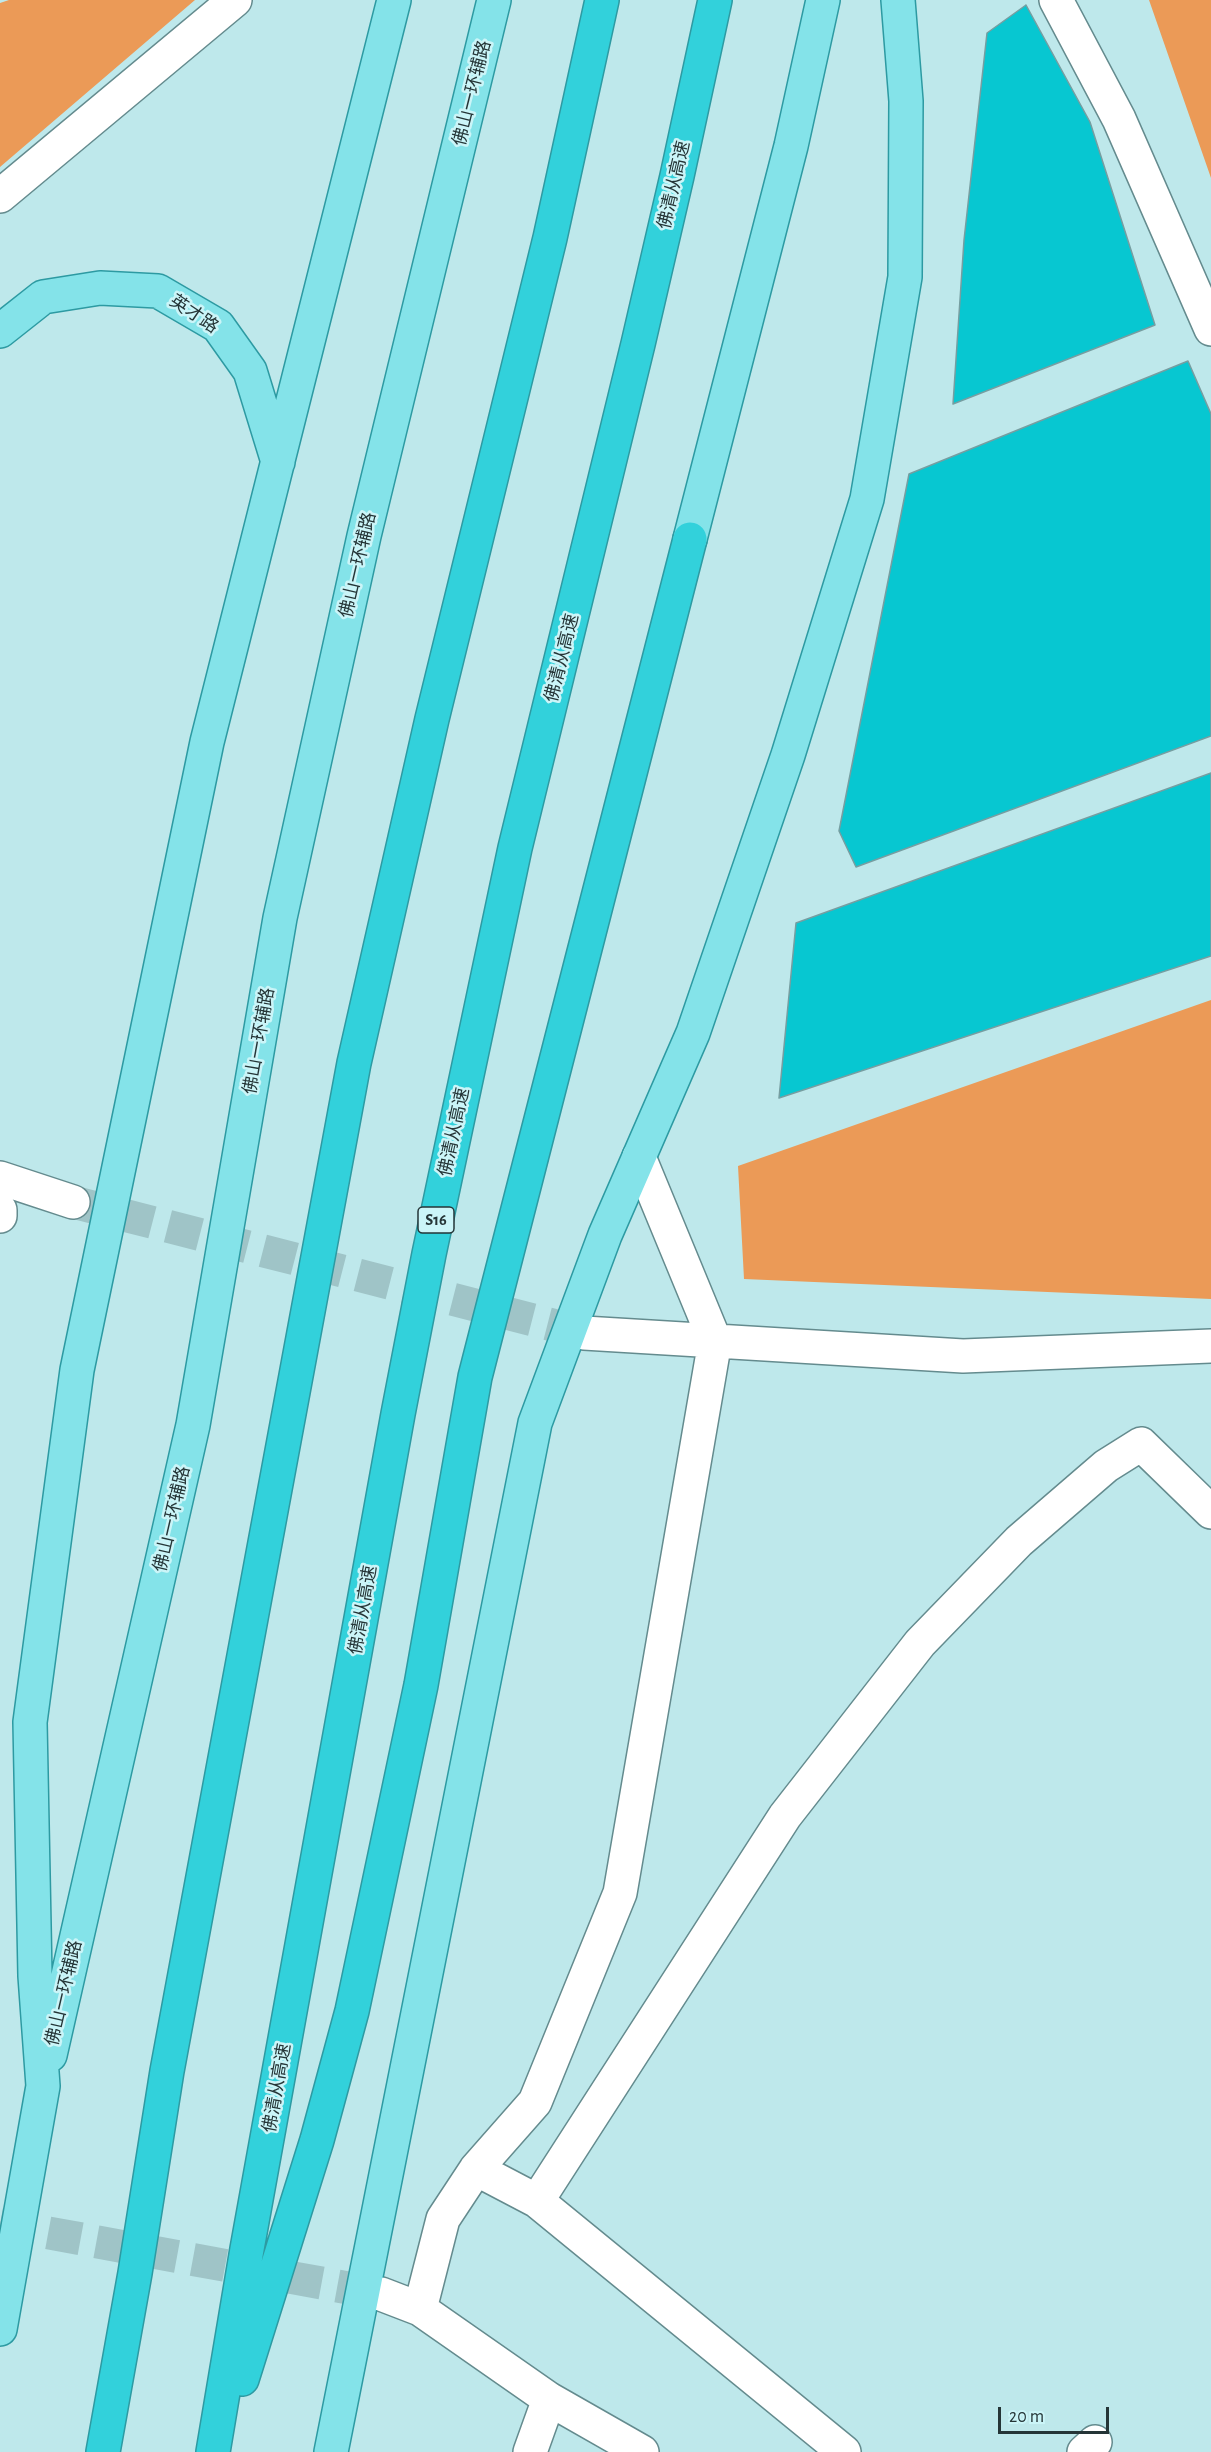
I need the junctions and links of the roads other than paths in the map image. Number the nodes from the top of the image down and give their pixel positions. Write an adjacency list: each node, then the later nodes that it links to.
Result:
1 (235, 0): 9 (street)
2 (394, 0): 12 (main road)
3 (494, 0): 23 (main road, 佛山一环辅路)
4 (603, 0): 30 (highway)
5 (715, 0): 31 (highway, 佛清从高速 / S16)
6 (824, 0): 13 (main road)
7 (898, 0): 14 (main road)
8 (1056, 0): 10 (street)
9 (0, 196)
10 (1211, 328)
11 (0, 331): 12 (main road, 英才路)
12 (278, 462): 23 (main road)
13 (690, 539): 32 (highway)
14 (639, 1157): 20 (street); 33 (main road)
15 (0, 1178): 16 (street)
16 (73, 1202)
17 (0, 1210): 18 (street)
18 (0, 1216)
19 (584, 1333): 20 (street)
20 (715, 1341): 21 (street); 24 (street)
21 (1211, 1346)
22 (1211, 1512): 25 (street)
23 (43, 2086): 28 (main road)
24 (476, 2169): 25 (street); 27 (street)
25 (537, 2201): 36 (street)
26 (381, 2294): 27 (street)
27 (420, 2309): 29 (street)
28 (0, 2329)
29 (549, 2399): 34 (street); 35 (street)
30 (103, 2452)
31 (213, 2452)
32 (219, 2452)
33 (331, 2452)
34 (530, 2452)
35 (642, 2452)
36 (844, 2452)

